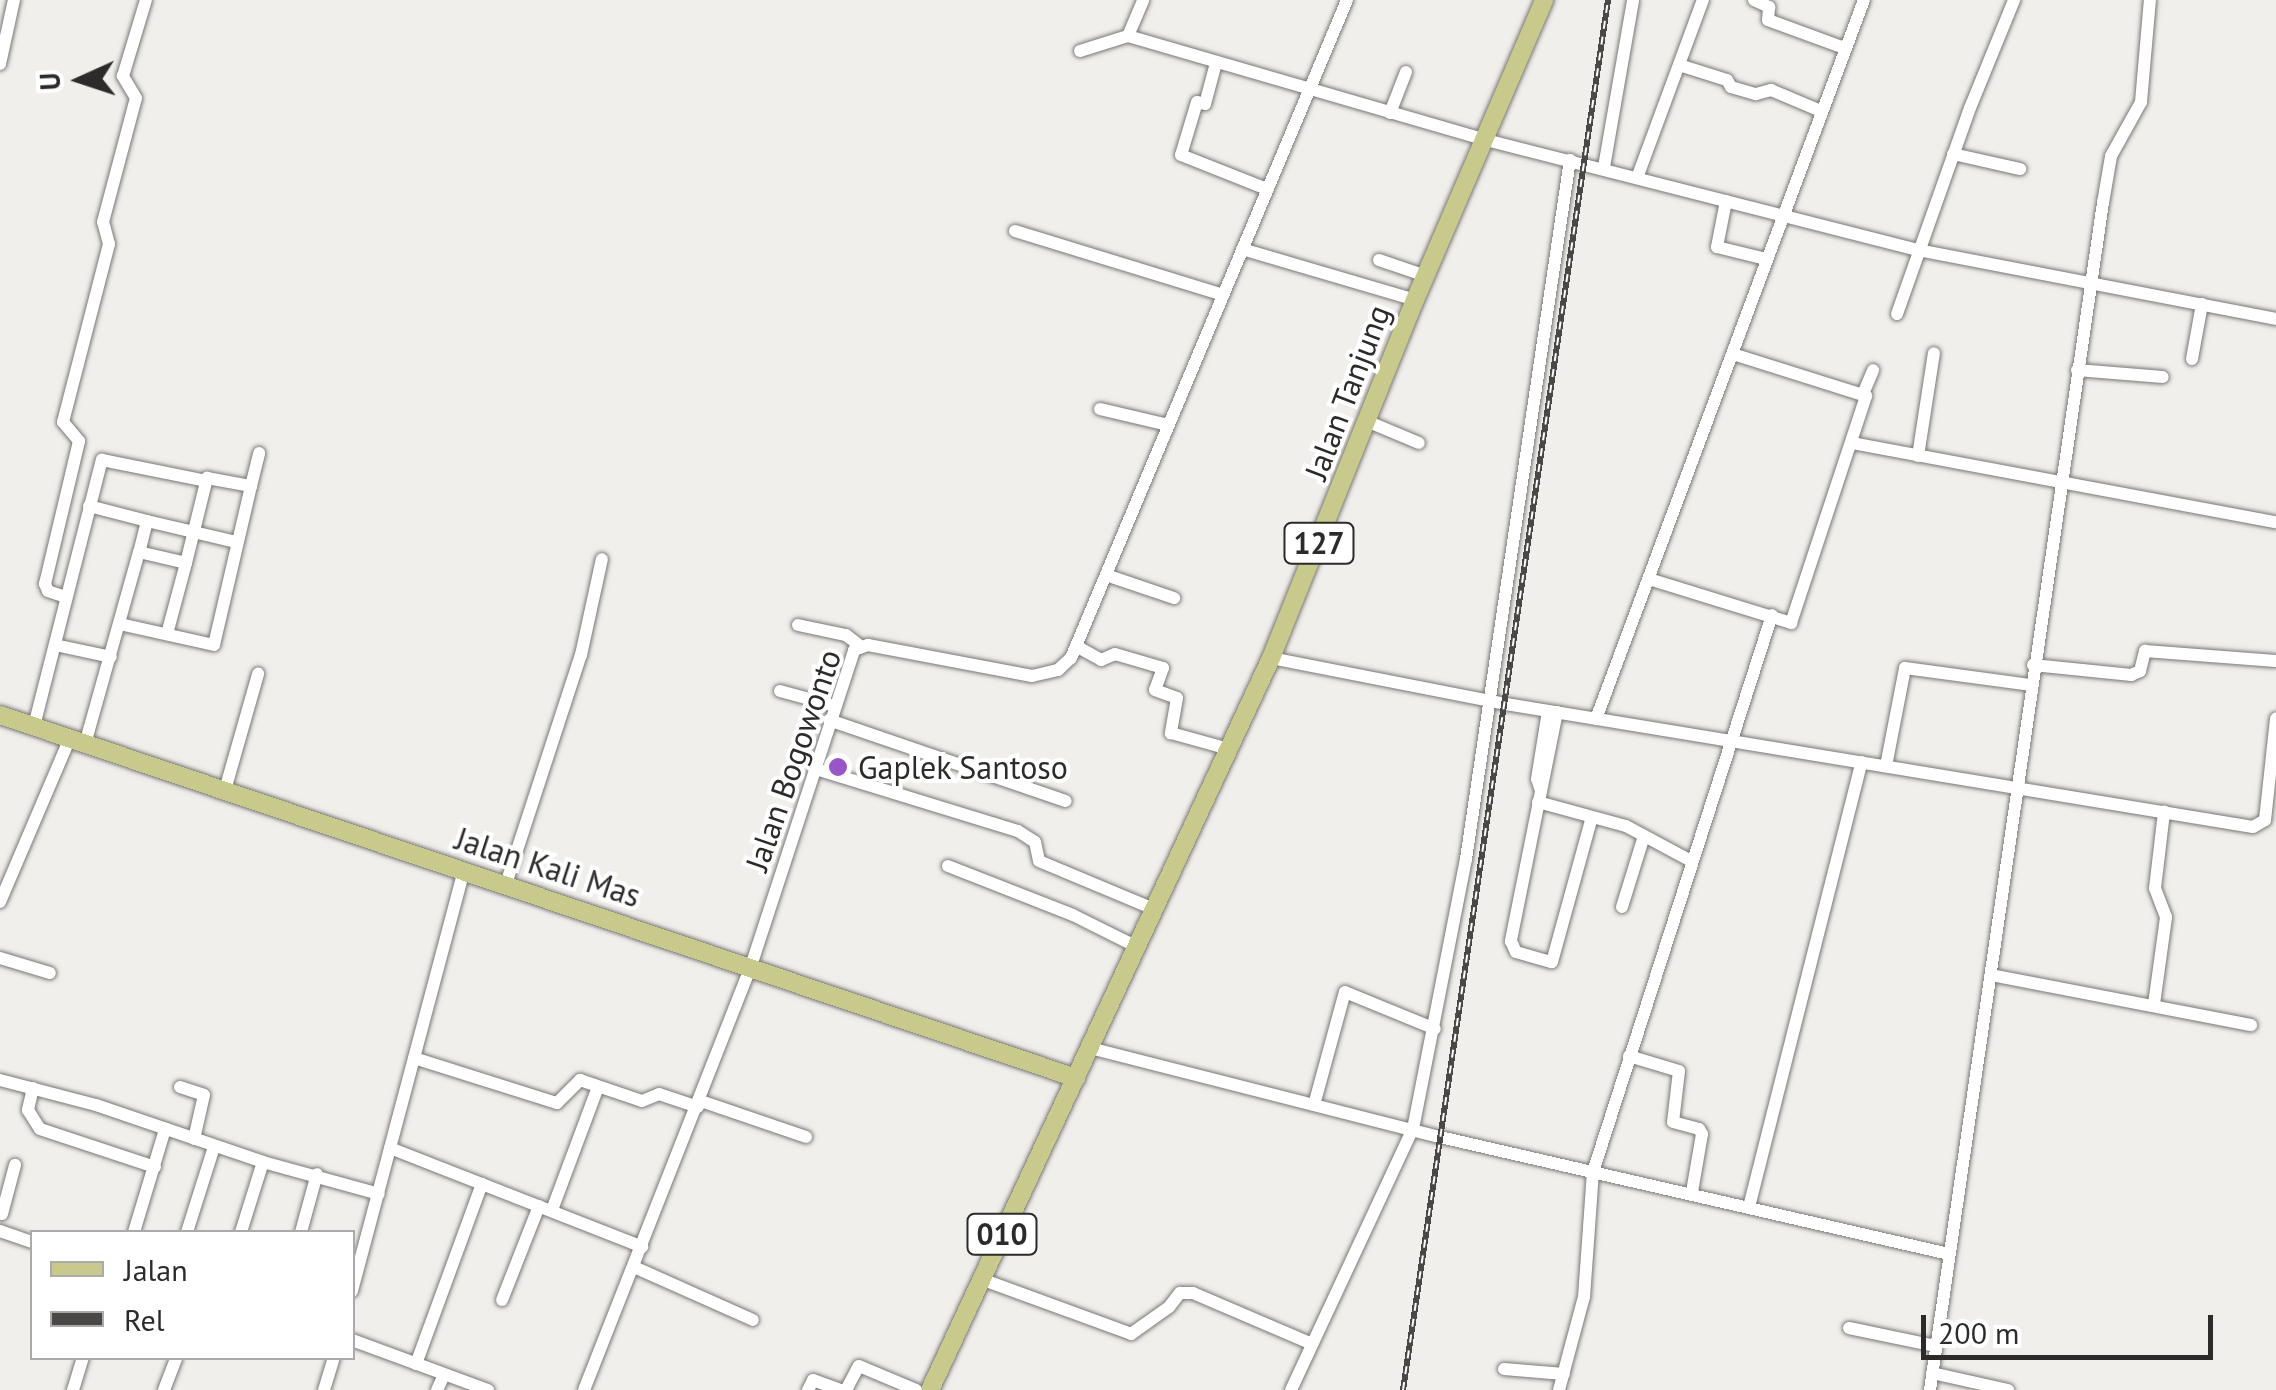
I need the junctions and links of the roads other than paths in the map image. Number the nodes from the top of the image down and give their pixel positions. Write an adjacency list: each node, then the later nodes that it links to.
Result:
1 (146, 0): 70 (street)
2 (1143, 0): 12 (street)
3 (1348, 0): 19 (street, Jalan Bogowonto)
4 (1544, 0): 22 (main road, Jalan Tanjung / 127)
5 (1632, 0): 25 (street)
6 (1703, 0): 17 (street)
7 (1754, 0): 13 (street)
8 (1864, 0): 13 (street)
9 (2014, 0): 23 (street)
10 (2150, 0): 37 (street)
11 (9, 1): 16 (street)
12 (1128, 36): 14 (street); 15 (street)
13 (1844, 48): 20 (street)
14 (1080, 51)
15 (1216, 63): 19 (street); 28 (street)
16 (0, 64)
17 (1678, 65): 20 (street); 27 (street)
18 (1406, 72): 21 (street)
19 (1309, 90): 21 (street); 28 (street, Jalan Bogowonto)
20 (1821, 111): 30 (street)
21 (1390, 113): 22 (street)
22 (1486, 140): 24 (street); 36 (main road, Jalan Tanjung / 127)
23 (1953, 154): 26 (street); 33 (street)
24 (1570, 160): 25 (street); 86 (street)
25 (1604, 167): 27 (street)
26 (2020, 168)
27 (1638, 178): 29 (street)
28 (1268, 189): 32 (street, Jalan Bogowonto)
29 (1726, 200): 30 (street); 34 (street)
30 (1782, 215): 33 (street); 34 (street)
31 (1015, 232): 38 (street)
32 (1242, 248): 38 (street, Jalan Bogowonto); 39 (street)
33 (1918, 250): 37 (street); 41 (street)
34 (1766, 259): 44 (street)
35 (1379, 260): 36 (street)
36 (1426, 276): 39 (main road, Jalan Tanjung / 127)
37 (2094, 284): 40 (street); 47 (street)
38 (1223, 294): 52 (street, Jalan Bogowonto)
39 (1415, 300): 51 (main road, Jalan Tanjung / 127)
40 (2202, 304): 42 (street); 45 (street)
41 (1897, 314)
42 (2276, 319)
43 (1934, 353): 56 (street)
44 (1732, 354): 49 (street); 69 (street)
45 (2192, 359)
46 (1873, 370): 49 (street)
47 (2077, 370): 48 (street); 57 (street)
48 (2163, 377)
49 (1864, 394): 54 (street)
50 (1100, 409): 52 (street)
51 (1369, 422): 53 (street); 80 (main road, Jalan Tanjung / 127)
52 (1168, 425): 68 (street, Jalan Bogowonto)
53 (1419, 443)
54 (1852, 444): 56 (street); 72 (street)
55 (259, 454): 59 (street)
56 (1918, 456): 57 (street)
57 (2061, 480): 62 (street); 82 (street)
58 (206, 481): 59 (street); 60 (street); 63 (street)
59 (251, 486): 64 (street)
60 (88, 506): 61 (street); 70 (street)
61 (147, 521): 63 (street); 65 (street)
62 (2276, 522)
63 (194, 531): 64 (street); 67 (street)
64 (236, 542): 75 (street)
65 (139, 552): 67 (street); 73 (street)
66 (602, 559): 111 (street)
67 (186, 563): 75 (street)
68 (1106, 575): 71 (street); 78 (street, Jalan Bogowonto)
69 (1649, 579): 72 (street); 92 (street)
70 (66, 597): 76 (street)
71 (1174, 598)
72 (1772, 616): 94 (street)
73 (120, 624): 75 (street); 79 (street)
74 (798, 625): 77 (street)
75 (167, 634)
76 (55, 645): 79 (street); 93 (street)
77 (860, 646): 78 (street, Jalan Bogowonto); 87 (street, Jalan Bogowonto)
78 (1076, 646): 96 (street)
79 (111, 658): 95 (street)
80 (1271, 658): 86 (street); 96 (main road, Jalan Tanjung / 127)
81 (2276, 661): 82 (street)
82 (2033, 664): 84 (street)
83 (258, 674): 101 (street)
84 (2030, 684): 98 (street); 100 (street)
85 (780, 691): 87 (street)
86 (1489, 701): 88 (street); 122 (street)
87 (834, 706): 91 (street, Jalan Bogowonto)
88 (1552, 711): 92 (street); 102 (street)
89 (0, 714): 93 (main road, Jalan Kali Mas)
90 (2276, 718): 104 (street)
91 (829, 720): 99 (street, Jalan Bogowonto); 103 (street)
92 (1596, 720): 94 (street)
93 (34, 726): 95 (main road, Jalan Kali Mas)
94 (1729, 740): 97 (street); 107 (street)
95 (78, 741): 101 (main road, Jalan Kali Mas); 109 (street)
96 (1229, 750): 114 (main road, Jalan Tanjung / 127)
97 (1862, 762): 98 (street); 147 (street)
98 (1886, 766): 100 (street)
99 (816, 769): 114 (street); 117 (street, Jalan Bogowonto)
100 (2016, 788): 104 (street); 119 (street)
101 (225, 790): 110 (main road, Jalan Kali Mas)
102 (1539, 795): 105 (street); 105 (street)
103 (1066, 801)
104 (2164, 812): 120 (street)
105 (1592, 816): 106 (street)
106 (1644, 836): 107 (street); 113 (street)
107 (1691, 861): 124 (street)
108 (948, 866): 115 (street)
109 (6, 867): 112 (street)
110 (464, 870): 111 (main road, Jalan Kali Mas); 125 (street)
111 (506, 884): 117 (main road, Jalan Kali Mas)
112 (0, 902)
113 (1622, 908)
114 (1156, 910): 115 (main road, Jalan Tanjung / 127)
115 (1138, 947): 123 (main road, Jalan Tanjung / 127)
116 (0, 958): 118 (street)
117 (751, 966): 126 (main road, Jalan Kali Mas); 131 (street, Jalan Bogowonto)
118 (50, 973)
119 (1991, 975): 120 (street); 157 (street)
120 (2154, 1004): 121 (street)
121 (2252, 1024)
122 (1435, 1029): 132 (street); 134 (street)
123 (1090, 1048): 126 (main road, Jalan Tanjung / 127); 132 (street)
124 (1629, 1056): 142 (street); 145 (street)
125 (414, 1058): 130 (street); 138 (street)
126 (1076, 1078): 159 (main road, 010)
127 (0, 1080): 129 (street)
128 (180, 1087): 136 (street)
129 (33, 1088): 133 (street); 141 (street)
130 (598, 1088): 131 (street); 148 (street)
131 (700, 1104): 135 (street); 156 (street, Jalan Bogowonto)
132 (1314, 1105): 134 (street)
133 (165, 1129): 136 (street); 141 (street)
134 (1412, 1129): 142 (street); 165 (street)
135 (806, 1137)
136 (194, 1139): 137 (street)
137 (214, 1147): 139 (street); 151 (street)
138 (390, 1148): 144 (street); 146 (street)
139 (263, 1162): 143 (street); 152 (street)
140 (15, 1164): 149 (street)
141 (155, 1167): 150 (street)
142 (1593, 1172): 145 (street); 172 (street)
143 (318, 1174): 146 (street); 153 (street)
144 (482, 1184): 148 (street); 170 (street)
145 (1692, 1192): 147 (street)
146 (379, 1194): 160 (street)
147 (1749, 1207): 157 (street)
148 (546, 1208): 156 (street); 161 (street)
149 (1, 1216)
150 (135, 1230)
151 (188, 1230)
152 (242, 1230)
153 (301, 1230)
154 (0, 1231): 155 (street)
155 (30, 1241)
156 (642, 1247): 158 (street, Jalan Bogowonto)
157 (1949, 1254): 166 (street)
158 (634, 1268): 162 (street); 180 (street, Jalan Bogowonto)
159 (982, 1279): 165 (street); 184 (main road, 010)
160 (355, 1280)
161 (502, 1300)
162 (753, 1320)
163 (1849, 1328): 166 (street)
164 (355, 1341): 170 (street)
165 (1312, 1344): 185 (street)
166 (1936, 1346): 173 (street)
167 (82, 1360): 175 (street)
168 (175, 1360): 176 (street)
169 (333, 1360): 177 (street)
170 (416, 1364): 174 (street)
171 (1504, 1369): 172 (street)
172 (1564, 1374): 186 (street)
173 (1932, 1374): 187 (street); 188 (street)
174 (444, 1375): 178 (street); 179 (street)
175 (73, 1390)
176 (164, 1390)
177 (324, 1390)
178 (437, 1390)
179 (488, 1390)
180 (584, 1390)
181 (808, 1390): 182 (street)
182 (843, 1390): 183 (street)
183 (916, 1390)
184 (930, 1390)
185 (1290, 1390)
186 (1559, 1390)
187 (1930, 1390)
188 (2008, 1390)

